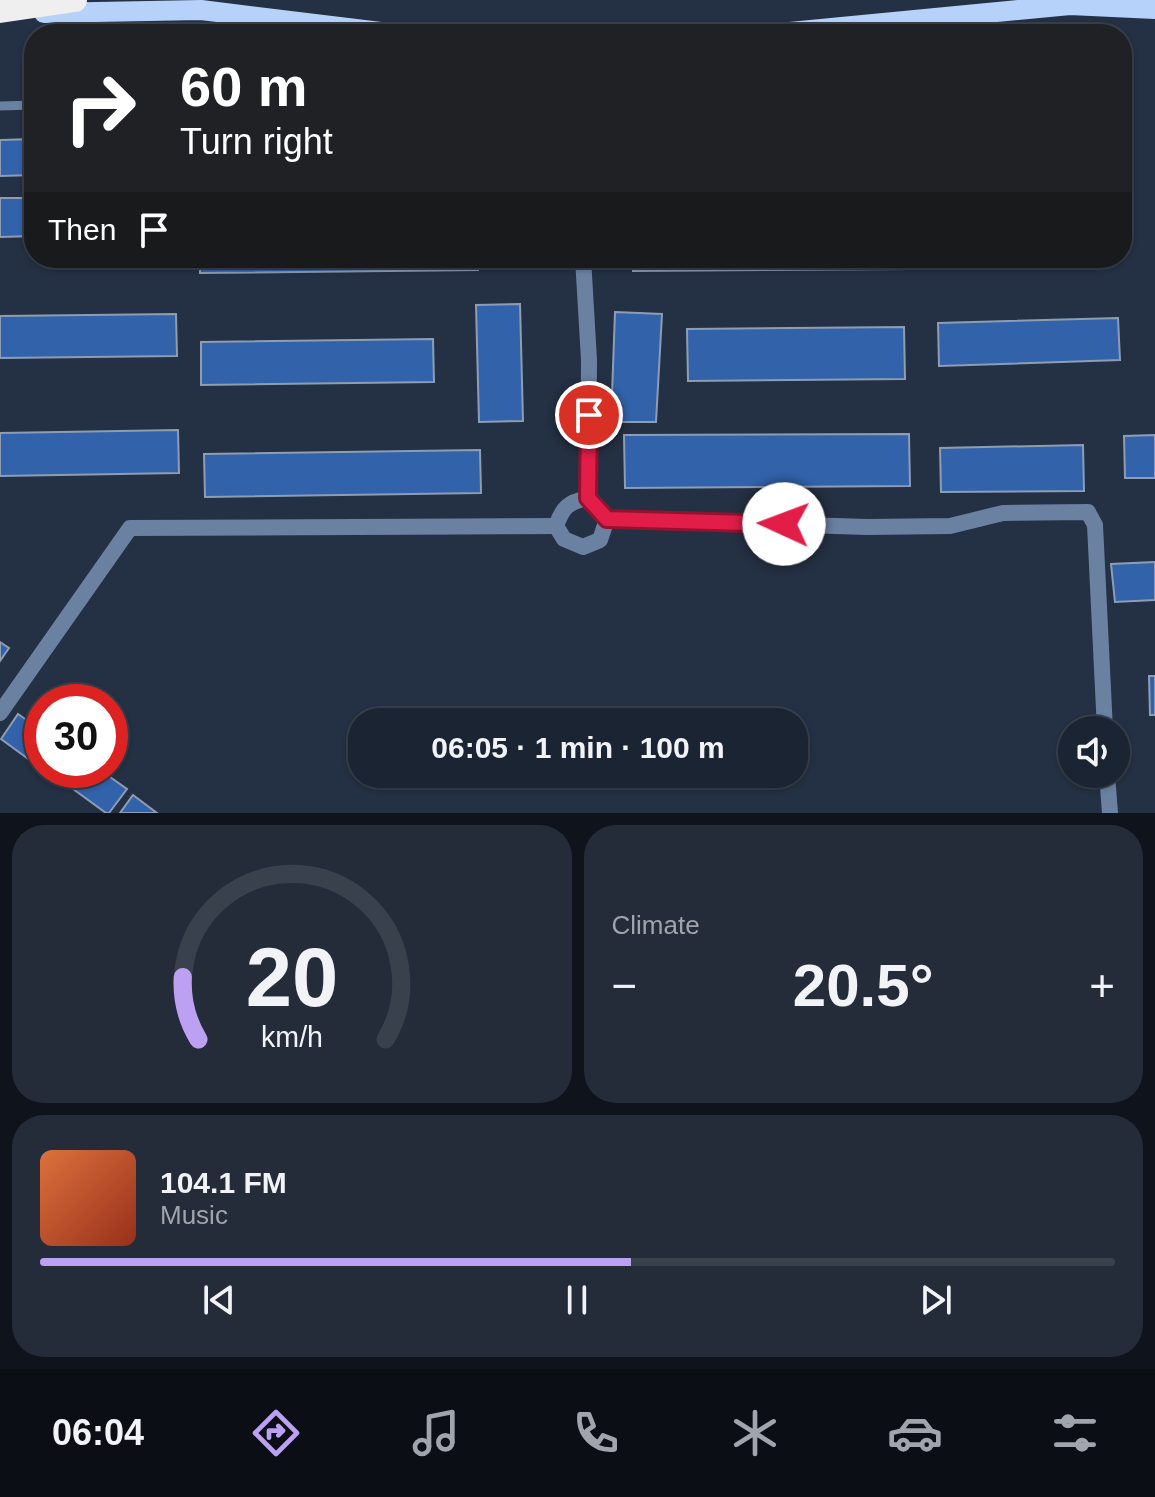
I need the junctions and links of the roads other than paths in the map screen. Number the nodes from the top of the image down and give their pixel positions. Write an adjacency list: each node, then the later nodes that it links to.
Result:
1 (75, 0): 4 (highway)
2 (1070, 3): 3 (main road); 6 (main road)
3 (1155, 9)
4 (0, 13): 5 (main road)
5 (315, 24)
6 (866, 24)
7 (24, 105): 8 (lane)
8 (0, 106)
9 (584, 268): 10 (street)
10 (588, 498): 11 (street); 12 (street)
11 (607, 519): 12 (street); 14 (street)
12 (556, 526): 13 (street)
13 (0, 713)
14 (1104, 716)
15 (1108, 788): 16 (street)
16 (1110, 813)

